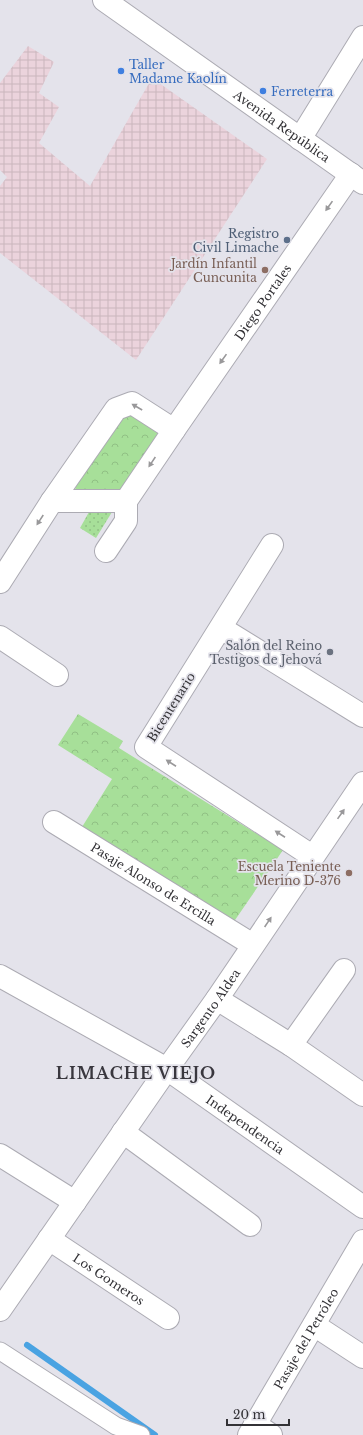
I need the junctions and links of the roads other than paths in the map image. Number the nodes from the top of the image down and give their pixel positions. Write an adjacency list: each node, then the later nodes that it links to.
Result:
1 (104, 0): 3 (street, Avenida República)
2 (363, 37): 3 (street)
3 (300, 139): 4 (street, Avenida República)
4 (357, 178): 5 (street, Diego Portales, one-way to 5)
5 (174, 430): 6 (street, one-way to 6); 7 (street, Diego Portales, one-way to 7)
6 (52, 501): 7 (street); 10 (street, one-way to 10)
7 (126, 501): 9 (street)
8 (272, 545): 11 (street, Bicentenario)
9 (106, 551)
10 (0, 582)
11 (221, 628): 14 (street); 17 (street, Bicentenario, one-way to 11)
12 (0, 637): 13 (street)
13 (58, 674)
14 (363, 716)
15 (363, 783): 17 (street, Sargento Aldea, one-way to 15)
16 (54, 822): 18 (street, Pasaje Alonso de Ercilla)
17 (312, 856): 18 (street, Sargento Aldea, one-way to 17)
18 (253, 945): 21 (street, Sargento Aldea)
19 (344, 970): 22 (street)
20 (0, 976): 23 (street, Independencia)
21 (217, 999): 22 (street); 23 (street, Sargento Aldea)
22 (290, 1045): 24 (street)
23 (167, 1069): 25 (street, Sargento Aldea); 28 (street, Independencia)
24 (363, 1095)
25 (123, 1132): 27 (street, Sargento Aldea); 29 (street)
26 (0, 1155): 27 (street)
27 (75, 1202): 30 (street, Sargento Aldea)
28 (363, 1207)
29 (250, 1225)
30 (49, 1240): 32 (street, Sargento Aldea); 33 (street, Los Gomeros)
31 (363, 1241): 34 (street, Pasaje del Petróleo)
32 (0, 1309)
33 (168, 1318)
34 (314, 1325): 36 (street); 37 (street, Pasaje del Petróleo)
35 (0, 1351): 38 (street)
36 (363, 1357)
37 (258, 1431)
38 (141, 1435)

